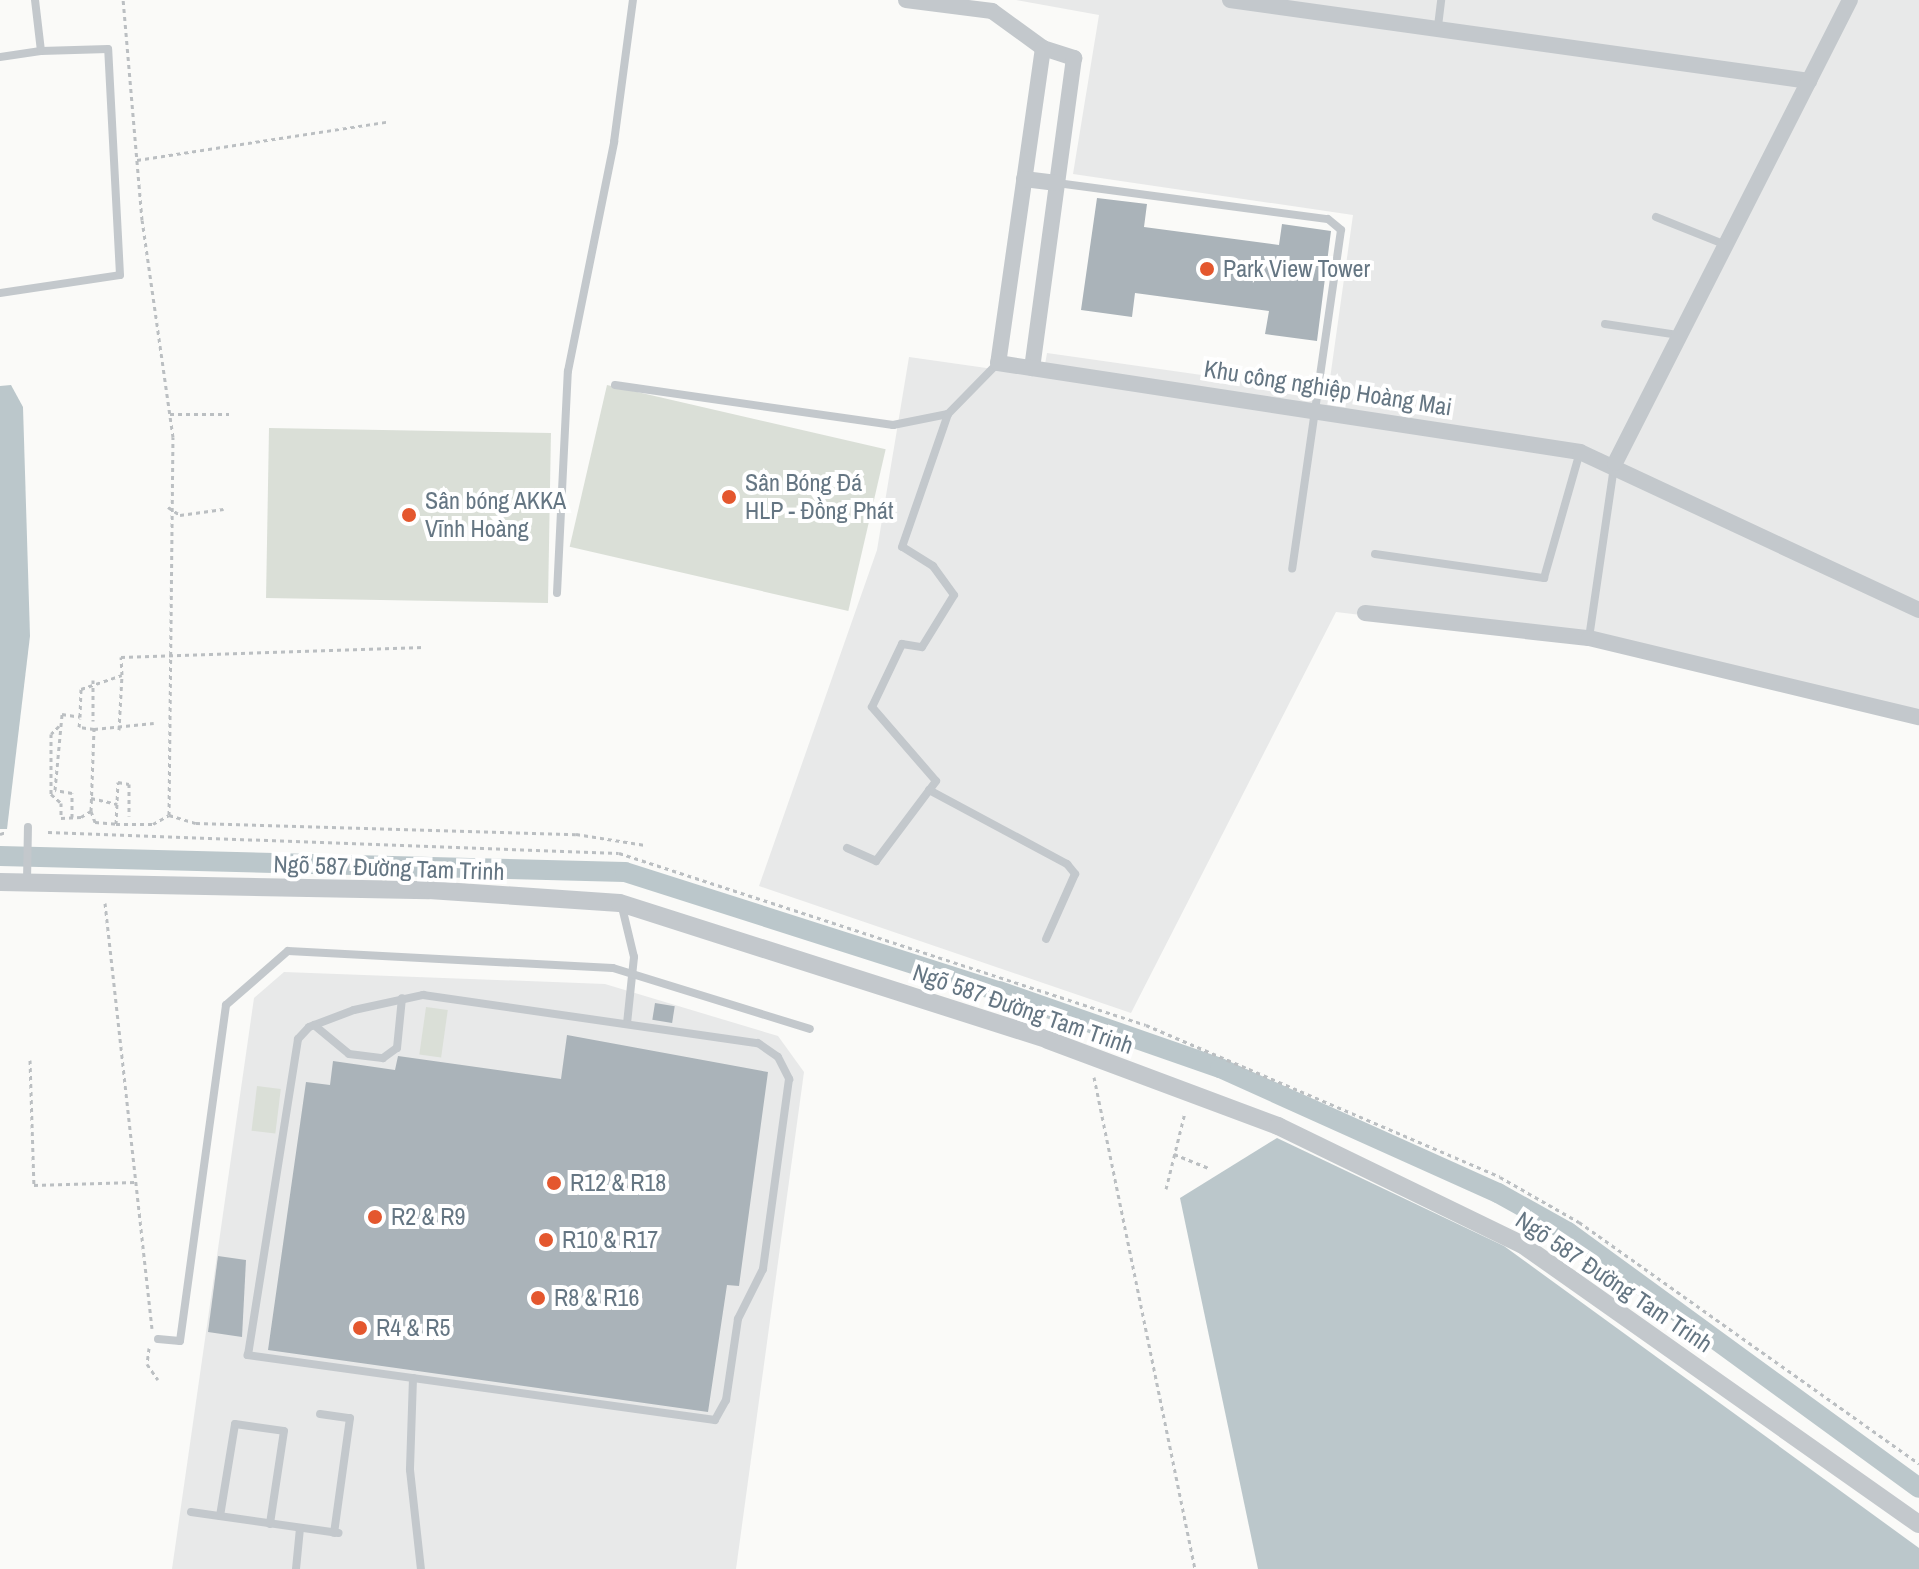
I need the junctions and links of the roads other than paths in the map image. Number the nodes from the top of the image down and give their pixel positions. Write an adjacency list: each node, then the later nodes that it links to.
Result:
1 (35, 0): 10 (lane)
2 (633, 0): 29 (lane)
3 (906, 0): 7 (street)
4 (1230, 0): 8 (street)
5 (1441, 0): 8 (lane)
6 (1850, 0): 12 (street)
7 (993, 6): 9 (street)
8 (1438, 26): 12 (street)
9 (1043, 48): 13 (street); 14 (street)
10 (41, 51): 11 (lane); 17 (lane)
11 (0, 57)
12 (1809, 81): 16 (street)
13 (1024, 179): 14 (street); 20 (street)
14 (1057, 183): 21 (street); 23 (lane)
15 (1656, 217): 16 (lane)
16 (1726, 245): 19 (street)
17 (0, 293)
18 (1605, 324): 19 (lane)
19 (1680, 335): 26 (street)
20 (998, 363): 21 (street, Khu công nghiệp Hoàng Mai); 24 (lane)
21 (1032, 368): 23 (street, Khu công nghiệp Hoàng Mai)
22 (615, 385): 24 (lane)
23 (1317, 409): 25 (street, Khu công nghiệp Hoàng Mai); 28 (lane)
24 (948, 414): 34 (lane)
25 (1580, 452): 26 (street, Khu công nghiệp Hoàng Mai); 27 (lane)
26 (1615, 463): 30 (street, Khu công nghiệp Hoàng Mai); 32 (lane)
27 (1375, 554)
28 (1292, 568)
29 (557, 593)
30 (1919, 610)
31 (1365, 613): 32 (street)
32 (1589, 638): 33 (street)
33 (1919, 717)
34 (929, 790): 36 (lane); 40 (lane)
35 (28, 827): 37 (lane)
36 (847, 848)
37 (27, 879): 38 (street, Ngõ 587 Đường Tam Trinh); 39 (street, Ngõ 587 Đường Tam Trinh)
38 (0, 882)
39 (620, 903): 41 (lane); 52 (street, Ngõ 587 Đường Tam Trinh)
40 (1046, 939)
41 (634, 972): 43 (lane); 45 (lane); 46 (lane)
42 (402, 998): 43 (lane); 44 (lane); 44 (lane)
43 (627, 1024): 47 (lane)
44 (314, 1025): 47 (lane)
45 (810, 1029)
46 (158, 1339)
47 (413, 1378): 55 (lane)
48 (320, 1414): 53 (lane)
49 (191, 1512): 50 (lane)
50 (220, 1516): 51 (lane); 51 (lane)
51 (270, 1524): 53 (lane)
52 (1919, 1524)
53 (300, 1528): 54 (lane)
54 (296, 1569)
55 (421, 1569)

